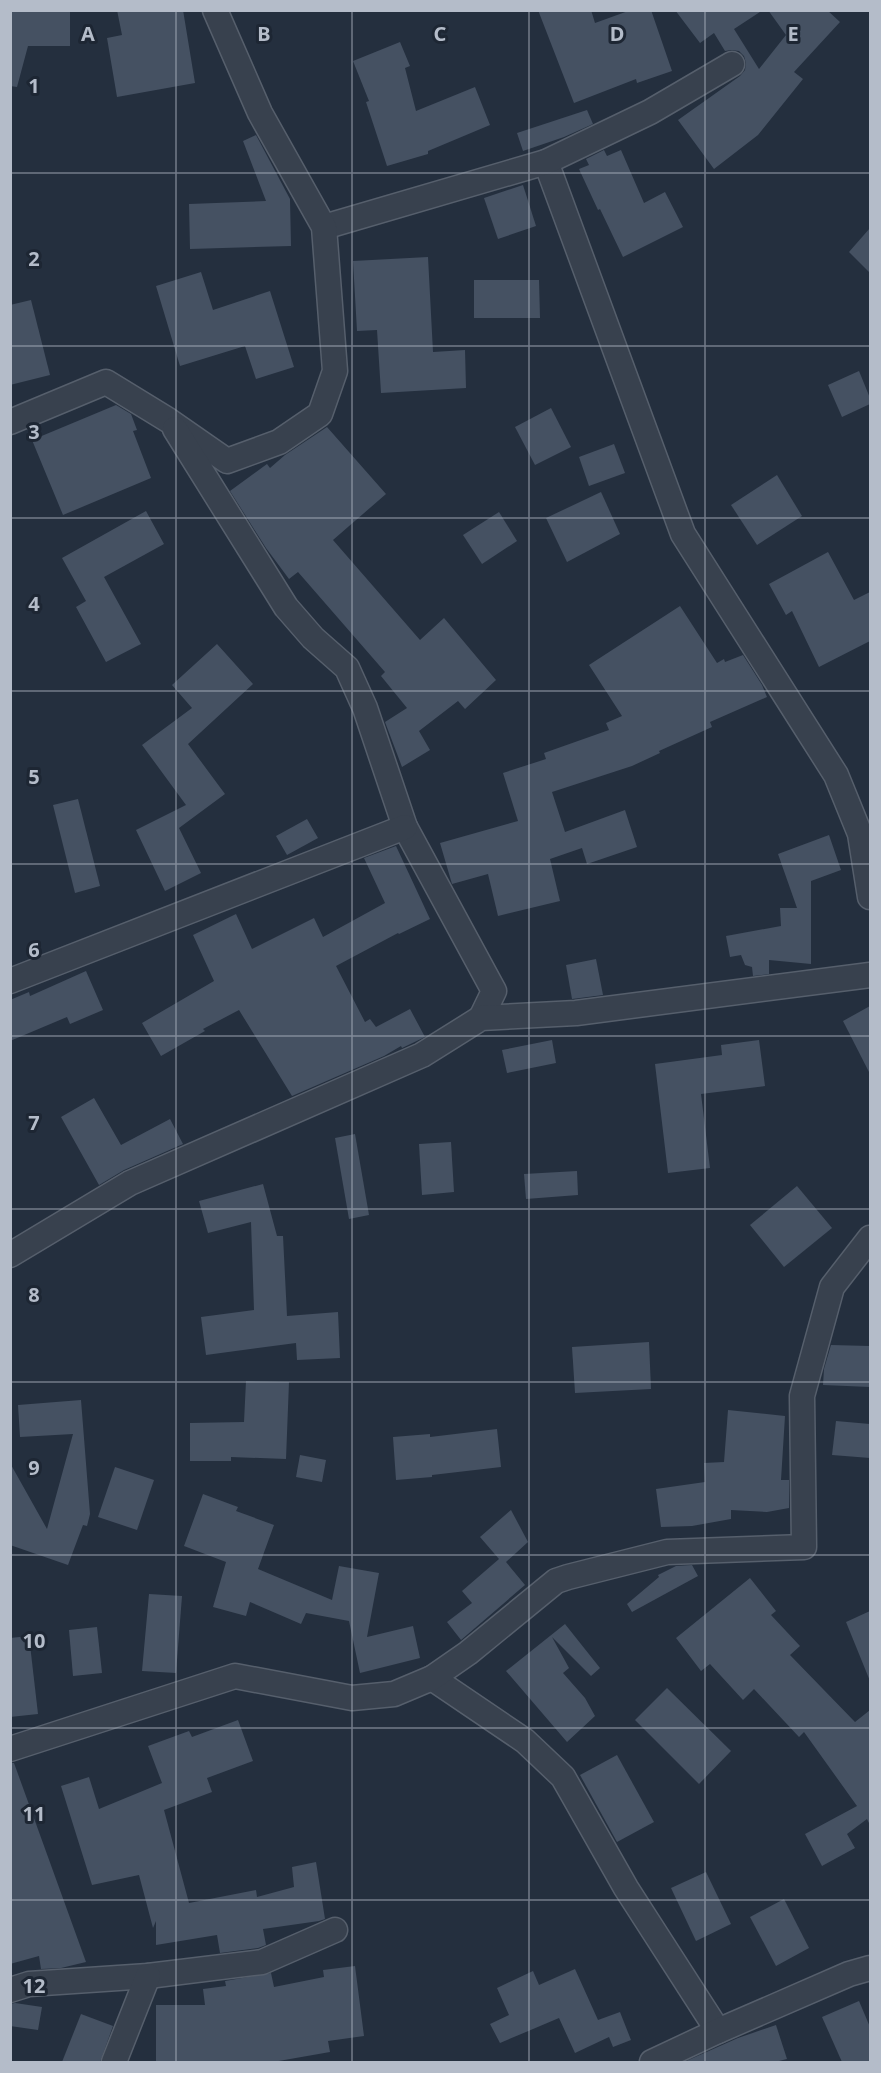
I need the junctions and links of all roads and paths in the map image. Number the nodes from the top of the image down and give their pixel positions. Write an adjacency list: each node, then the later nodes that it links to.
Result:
1 (215, 10): 4 (street)
2 (732, 64): 3 (street)
3 (546, 162): 4 (street); 8 (street)
4 (324, 227): 5 (street)
5 (168, 420): 6 (street); 7 (street)
6 (10, 422)
7 (405, 827): 11 (street); 12 (street)
8 (865, 832): 9 (street)
9 (870, 897)
10 (870, 975): 12 (street)
11 (10, 981)
12 (481, 1018): 14 (street)
13 (870, 1238): 15 (street)
14 (10, 1255)
15 (432, 1678): 16 (street); 21 (street)
16 (10, 1749)
17 (335, 1930): 19 (street)
18 (870, 1968): 21 (street)
19 (148, 1976): 20 (street); 22 (street)
20 (10, 1990)
21 (718, 2031): 23 (street)
22 (114, 2062)
23 (652, 2062)

